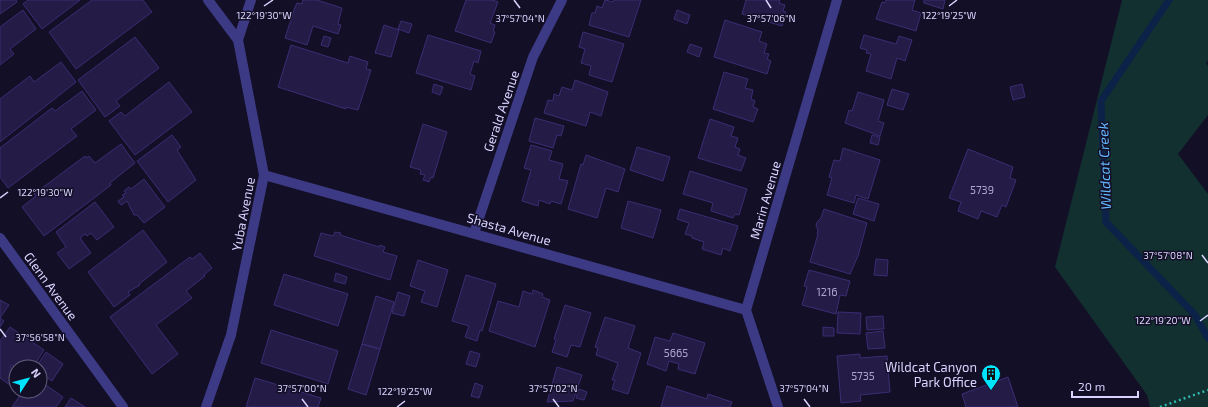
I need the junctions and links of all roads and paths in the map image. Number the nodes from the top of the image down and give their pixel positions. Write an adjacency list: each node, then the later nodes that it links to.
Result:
1 (208, 0): 5 (street)
2 (251, 0): 5 (street, Yuba Avenue)
3 (562, 0): 7 (street, Gerald Avenue)
4 (837, 0): 9 (street, Marin Avenue)
5 (238, 40): 6 (street, Yuba Avenue)
6 (264, 175): 7 (street, Shasta Avenue); 12 (street, Yuba Avenue)
7 (474, 233): 9 (street, Shasta Avenue)
8 (0, 238): 11 (street, Glenn Avenue)
9 (746, 310): 13 (street)
10 (1208, 390): 14 (path)
11 (123, 407)
12 (206, 407)
13 (778, 407)
14 (1160, 407)

